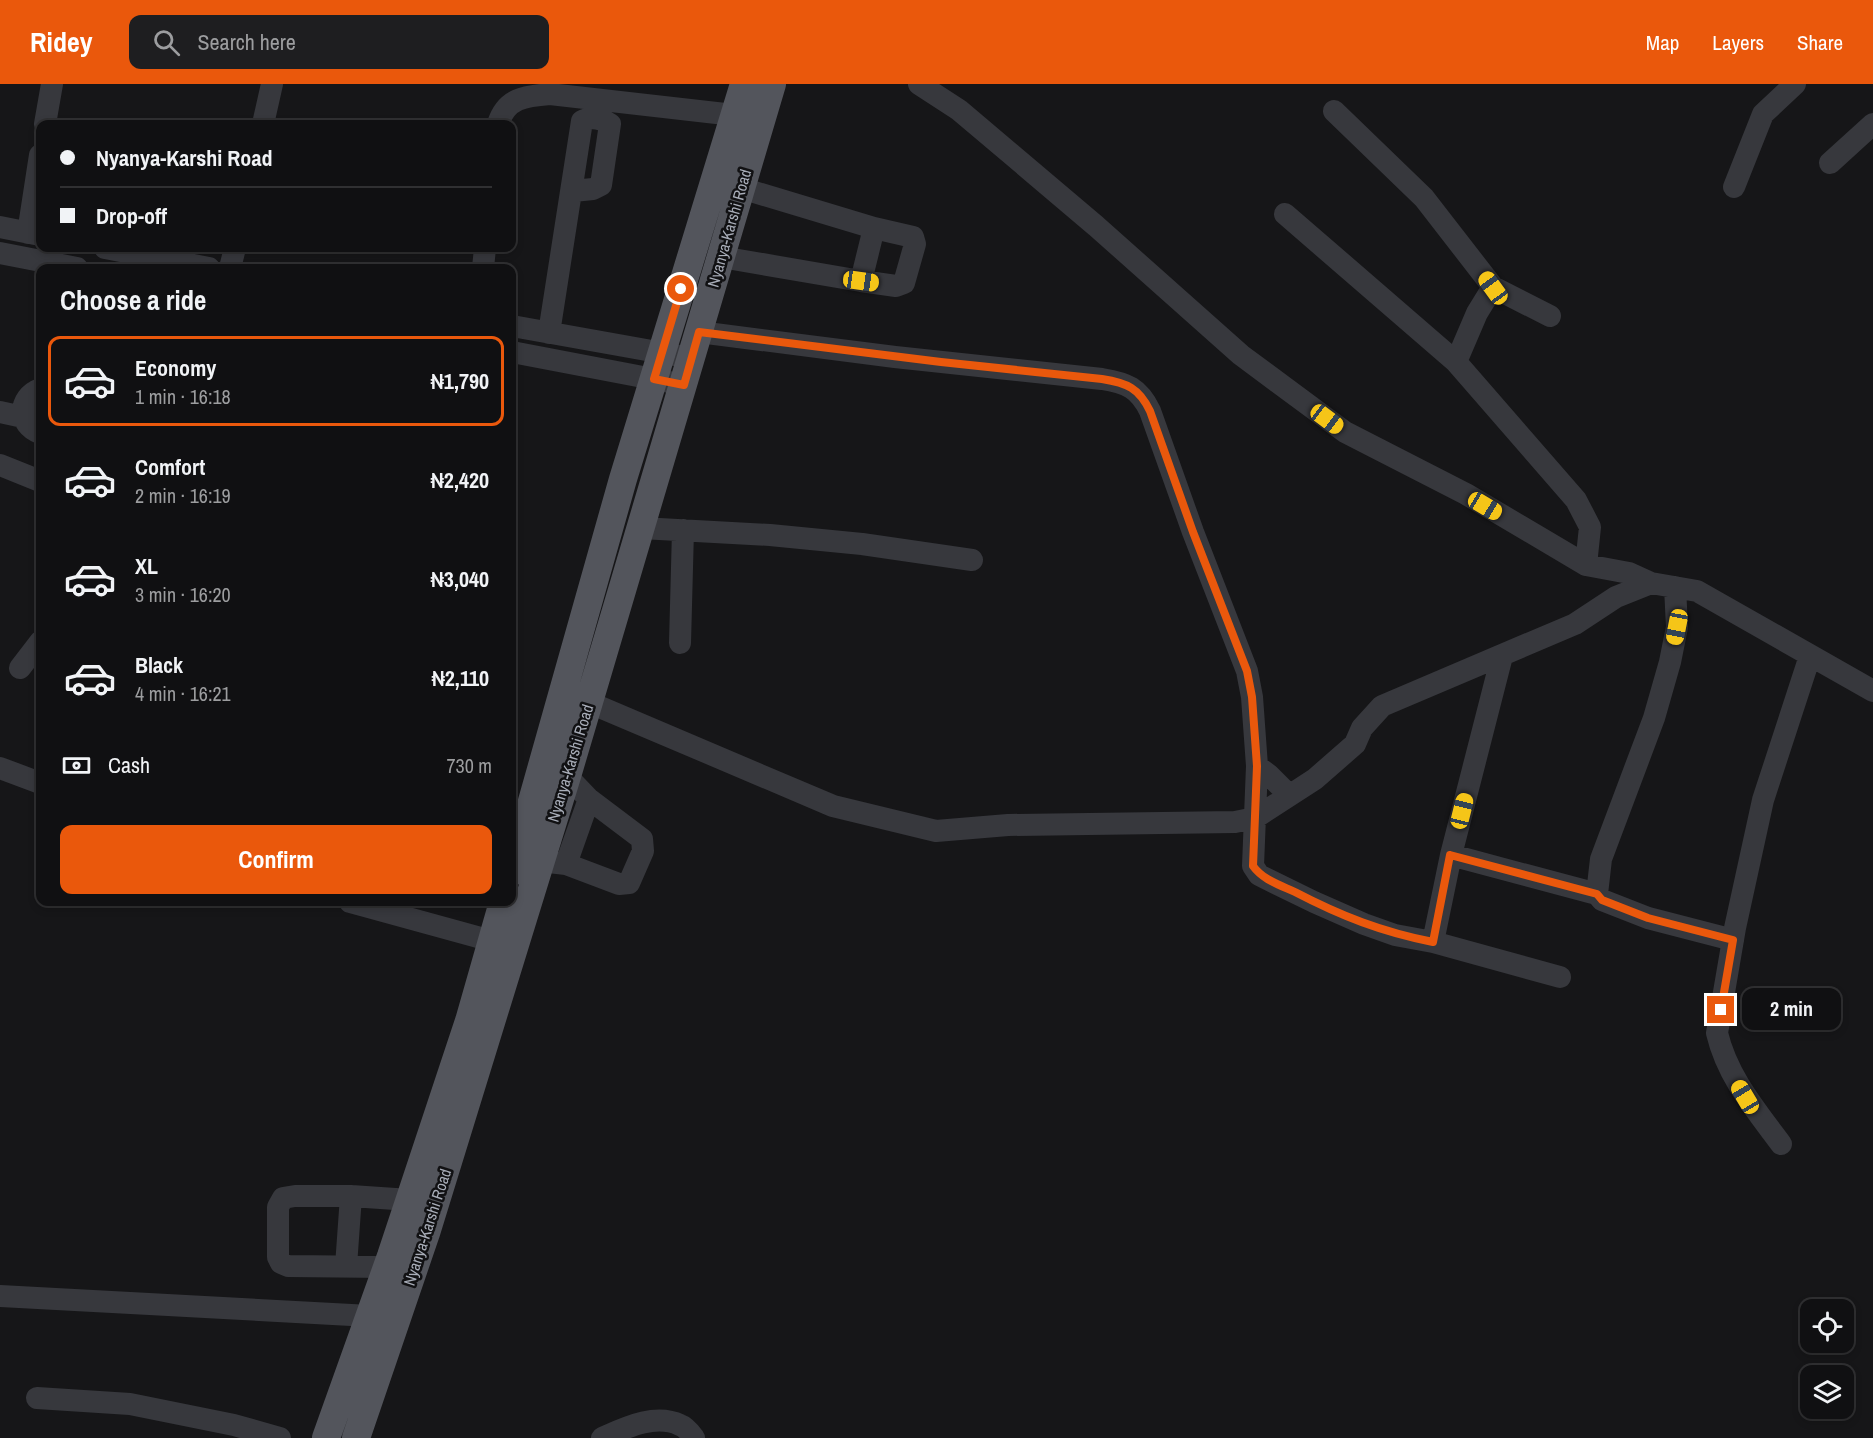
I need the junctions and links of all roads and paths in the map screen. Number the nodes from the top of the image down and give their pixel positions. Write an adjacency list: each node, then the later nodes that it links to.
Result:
1 (52, 84): 10 (street)
2 (272, 84): 11 (street)
3 (744, 84): 9 (main road, Nyanya-Karshi Road)
4 (772, 84): 16 (main road, Nyanya-Karshi Road)
5 (919, 84): 7 (street)
6 (1795, 84): 15 (street)
7 (947, 91): 46 (street)
8 (1334, 111): 29 (street)
9 (734, 115): 12 (street); 36 (main road, Nyanya-Karshi Road)
10 (46, 120)
11 (264, 120)
12 (499, 120)
13 (1873, 124): 14 (street)
14 (1830, 164)
15 (1734, 187)
16 (741, 188): 21 (street); 25 (main road, Nyanya-Karshi Road)
17 (573, 190): 32 (street)
18 (36, 208): 22 (street)
19 (1285, 214): 35 (street)
20 (0, 227): 22 (street)
21 (874, 228): 28 (street); 28 (street)
22 (34, 234)
23 (126, 252): 27 (street)
24 (0, 253): 26 (street)
25 (721, 257): 28 (street); 34 (main road, Nyanya-Karshi Road)
26 (65, 262)
27 (187, 264)
28 (861, 281)
29 (1493, 288): 30 (street); 35 (street)
30 (1550, 316)
31 (516, 327): 32 (street)
32 (549, 333): 36 (street)
33 (516, 352): 36 (street)
34 (691, 358): 36 (street); 43 (main road, Nyanya-Karshi Road); 56 (street)
35 (1456, 362): 46 (street)
36 (657, 367): 63 (main road, Nyanya-Karshi Road)
37 (36, 390): 39 (street)
38 (0, 412): 39 (street)
39 (23, 417): 40 (street)
40 (36, 431)
41 (0, 465): 42 (street)
42 (36, 479)
43 (641, 528): 44 (street); 55 (main road, Nyanya-Karshi Road)
44 (683, 530): 45 (street); 49 (street)
45 (972, 560)
46 (1586, 565): 47 (street)
47 (1652, 583): 48 (street); 51 (street)
48 (1675, 587): 52 (street); 66 (street)
49 (680, 643)
50 (36, 647): 53 (street)
51 (1502, 656): 60 (street); 64 (street)
52 (1810, 656): 54 (street); 69 (street)
53 (20, 668)
54 (1873, 691)
55 (588, 702): 58 (main road, Nyanya-Karshi Road); 62 (street)
56 (1257, 766): 60 (street); 62 (street)
57 (0, 768): 59 (street)
58 (567, 776): 61 (street); 63 (main road, Nyanya-Karshi Road)
59 (36, 782)
60 (1289, 795): 62 (street)
61 (589, 799): 63 (street); 63 (street)
62 (1255, 818): 71 (street)
63 (543, 849): 65 (main road, Nyanya-Karshi Road); 83 (main road, Nyanya-Karshi Road)
64 (1450, 855): 66 (street); 71 (street)
65 (516, 869)
66 (1597, 894): 69 (street)
67 (365, 906): 70 (street)
68 (502, 906): 70 (main road, Nyanya-Karshi Road)
69 (1733, 940): 73 (street)
70 (492, 941): 75 (main road, Nyanya-Karshi Road)
71 (1433, 942): 72 (street)
72 (1560, 977)
73 (1781, 1144)
74 (351, 1196): 75 (street); 76 (street); 76 (street)
75 (410, 1200): 77 (main road, Nyanya-Karshi Road)
76 (346, 1266): 77 (street)
77 (387, 1267): 79 (main road, Nyanya-Karshi Road)
78 (0, 1296): 79 (street)
79 (370, 1316): 82 (main road, Nyanya-Karshi Road)
80 (37, 1398): 81 (street)
81 (280, 1438)
82 (326, 1438)
83 (356, 1438)
84 (602, 1438): 85 (street)
85 (694, 1438)

